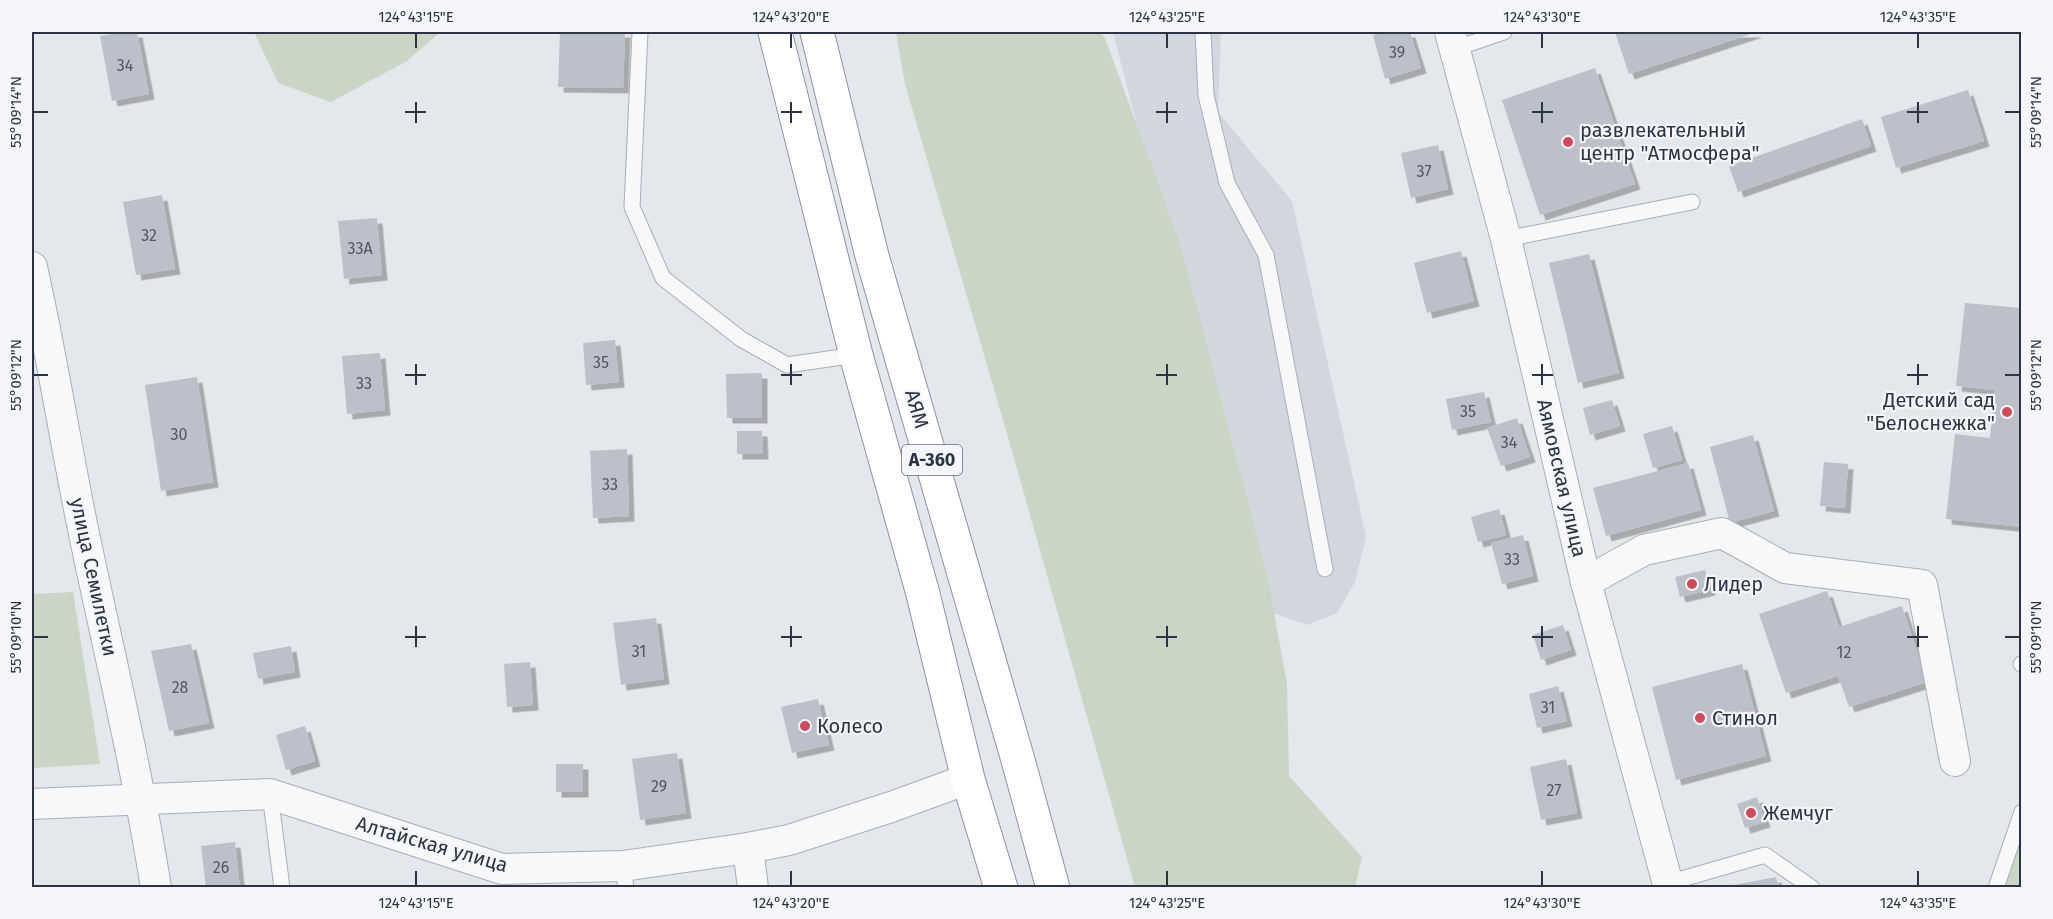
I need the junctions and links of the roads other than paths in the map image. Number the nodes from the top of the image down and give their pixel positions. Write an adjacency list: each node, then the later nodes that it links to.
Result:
1 (640, 32): 10 (lane)
2 (775, 32): 10 (highway, А-360)
3 (817, 32): 26 (highway, АЯМ / А-360)
4 (1203, 32): 11 (lane)
5 (1504, 32): 6 (lane)
6 (1452, 40): 8 (street, Аямовская улица)
7 (1692, 202): 8 (lane)
8 (1506, 239): 12 (street, Аямовская улица)
9 (32, 267): 16 (street, улица Семилетки)
10 (856, 356): 14 (highway, А-360)
11 (1325, 569)
12 (1586, 582): 13 (street); 21 (street, Аямовская улица)
13 (1955, 761)
14 (968, 779): 19 (street, Алтайская улица); 25 (highway, А-360)
15 (270, 794): 16 (street, Алтайская улица); 20 (street, Алтайская улица); 23 (lane)
16 (141, 800): 17 (street, Алтайская улица); 22 (street, улица Семилетки)
17 (32, 804)
18 (2022, 812): 28 (lane)
19 (748, 848): 20 (street, Алтайская улица); 24 (street)
20 (625, 877)
21 (1669, 885): 27 (lane)
22 (156, 888)
23 (282, 888)
24 (753, 888)
25 (1001, 888)
26 (1053, 888)
27 (1812, 888)
28 (1996, 888)

